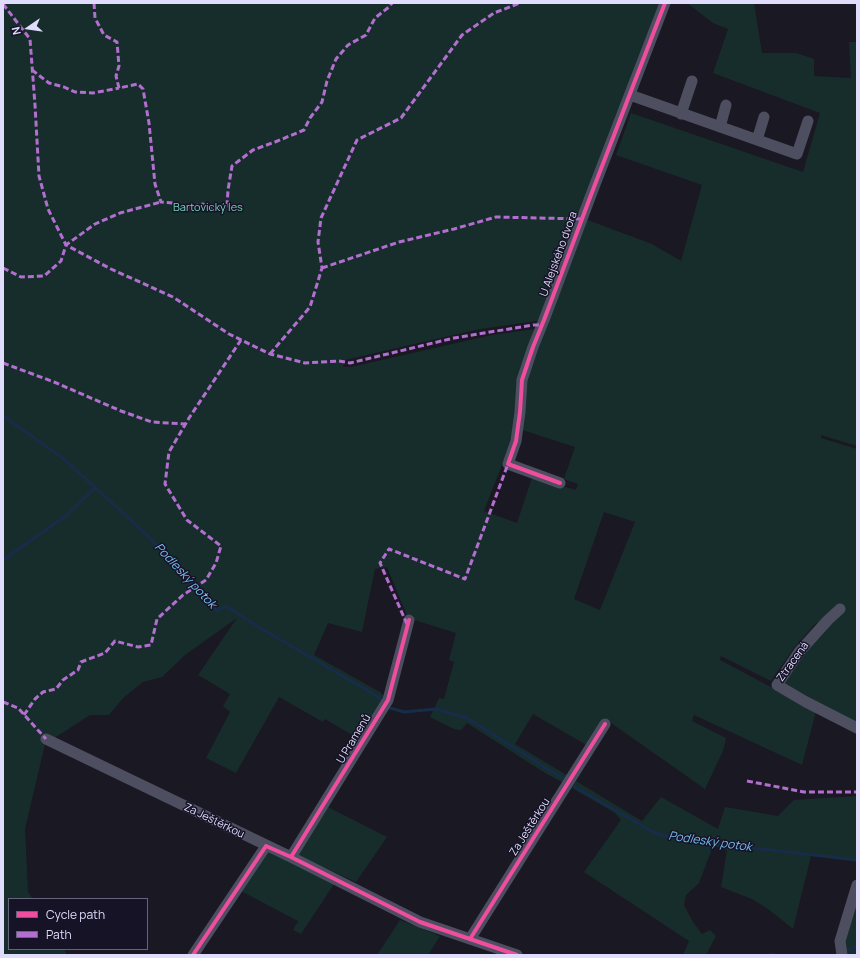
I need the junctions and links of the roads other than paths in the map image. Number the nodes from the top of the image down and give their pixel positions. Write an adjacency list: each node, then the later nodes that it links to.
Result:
1 (665, 3): 3 (street, U Alejského dvora)
2 (692, 81): 5 (street)
3 (630, 96): 5 (street); 10 (street, U Alejského dvora)
4 (726, 105): 8 (street)
5 (681, 114): 8 (street)
6 (764, 117): 9 (street)
7 (808, 121): 9 (street)
8 (720, 127): 9 (street)
9 (757, 140)
10 (560, 483)
11 (840, 609): 14 (street, Ztracená)
12 (408, 620): 17 (street, U Pramenů)
13 (605, 724): 19 (street, Za Ještěrkou)
14 (857, 728)
15 (46, 739): 16 (street, Za Ještěrkou)
16 (266, 846): 17 (street, Za Ještěrkou); 20 (street)
17 (291, 857): 19 (street, Za Ještěrkou)
18 (857, 885): 22 (street)
19 (470, 939): 21 (street, Za Ještěrkou)
20 (193, 955)
21 (517, 955)
22 (842, 955)

